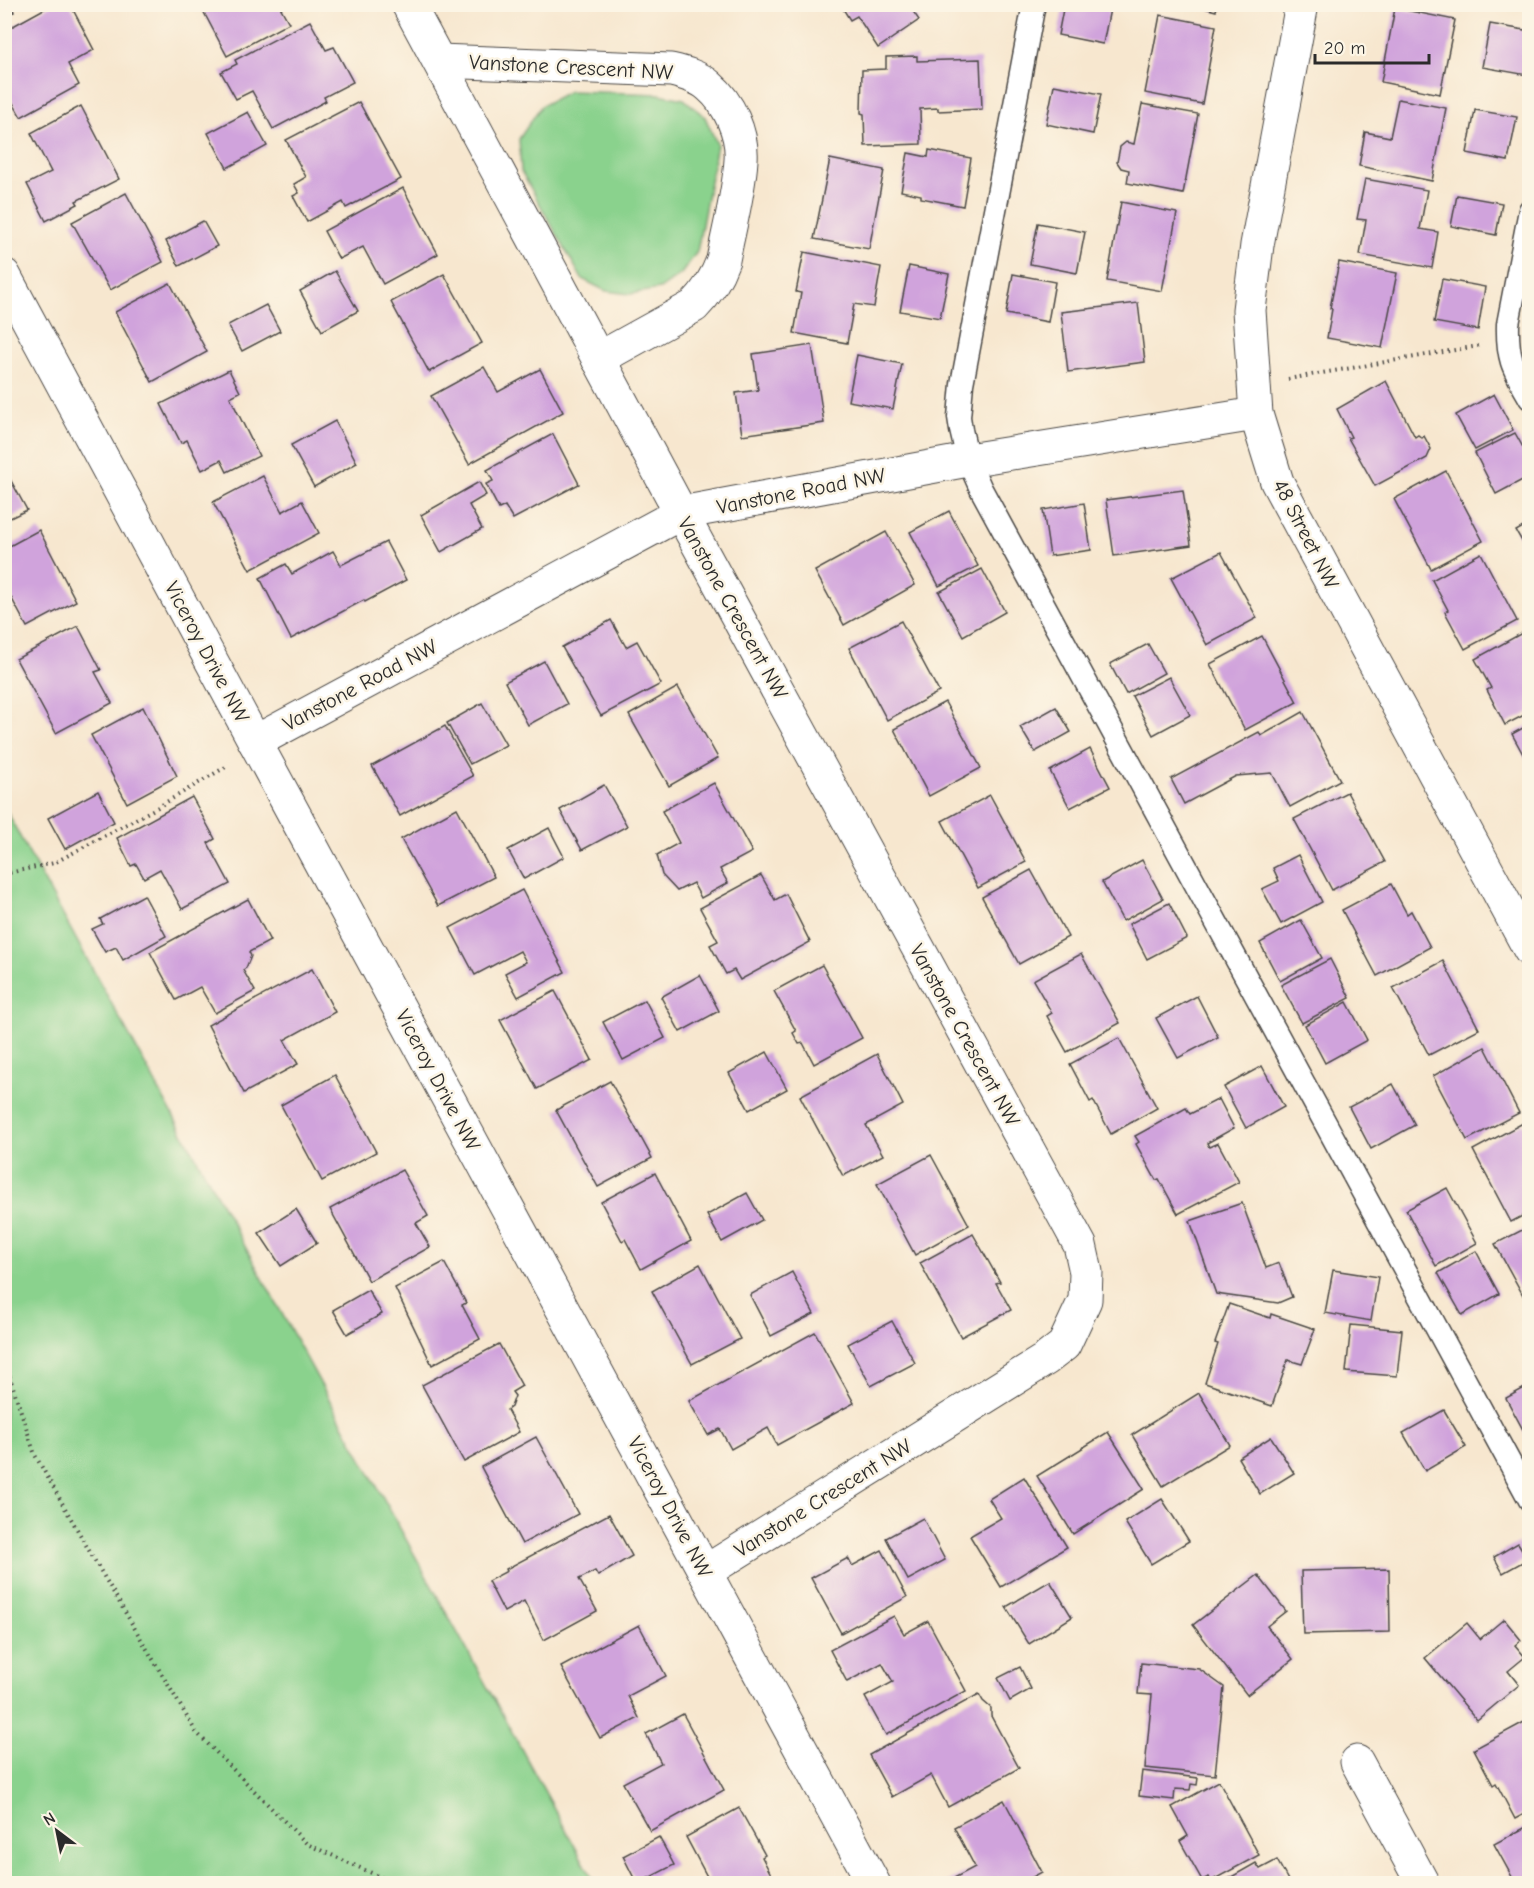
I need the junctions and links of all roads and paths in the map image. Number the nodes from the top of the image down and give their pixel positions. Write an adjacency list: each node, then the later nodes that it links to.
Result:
1 (408, 4): 4 (street, Vanstone Crescent NW)
2 (1034, 4): 11 (lane)
3 (1302, 4): 10 (street, 48 Street NW)
4 (439, 61): 8 (street, Vanstone Crescent NW); 8 (street, Vanstone Crescent NW)
5 (1530, 210): 7 (lane)
6 (4, 275): 13 (street, Viceroy Drive NW)
7 (1508, 340): 9 (lane); 10 (path)
8 (598, 359): 12 (street, Vanstone Crescent NW)
9 (1530, 398)
10 (1255, 399): 11 (street, Vanstone Road NW); 15 (street, 48 Street NW)
11 (968, 459): 12 (street, Vanstone Road NW); 17 (lane)
12 (681, 513): 13 (street, Vanstone Road NW); 18 (street, Vanstone Crescent NW)
13 (257, 746): 14 (path); 18 (street, Viceroy Drive NW)
14 (4, 874)
15 (1530, 950)
16 (4, 1359): 20 (path)
17 (1530, 1500)
18 (705, 1572): 21 (street, Viceroy Drive NW)
19 (1357, 1762): 22 (street)
20 (396, 1884)
21 (874, 1884)
22 (1423, 1884)

